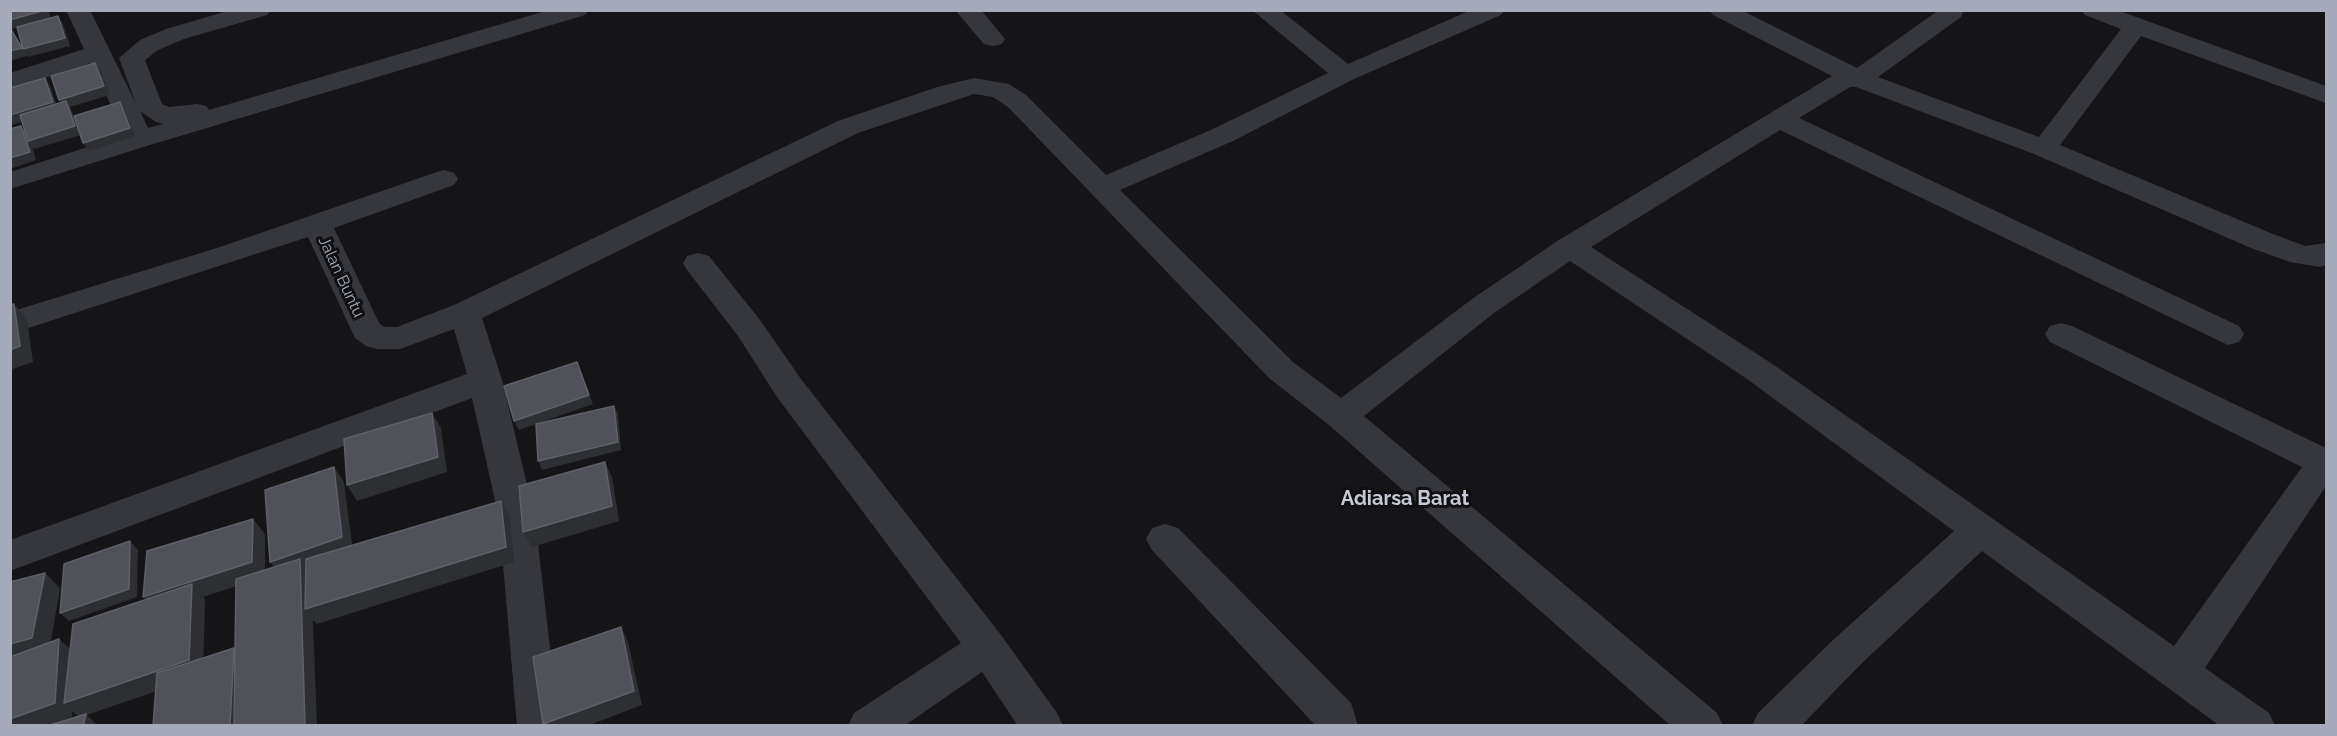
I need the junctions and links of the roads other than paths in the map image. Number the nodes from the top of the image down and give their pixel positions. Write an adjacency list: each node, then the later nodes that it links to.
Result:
1 (78, 10): 13 (street)
2 (259, 10): 3 (street)
3 (529, 10)
4 (577, 10): 19 (street)
5 (967, 10): 12 (street)
6 (1264, 10): 14 (street)
7 (1493, 10): 14 (street)
8 (1721, 10): 15 (street)
9 (2093, 10): 11 (street)
10 (1953, 12): 15 (street)
11 (2136, 26): 17 (street); 20 (street)
12 (993, 39)
13 (98, 53): 16 (street); 19 (street)
14 (1345, 74): 23 (street)
15 (1859, 79): 18 (street); 20 (street)
16 (10, 81)
17 (2326, 95)
18 (1781, 120): 25 (street); 31 (street)
19 (140, 139): 22 (street)
20 (2044, 148): 26 (street)
21 (444, 179): 24 (street)
22 (10, 181)
23 (1100, 188): 28 (street, Jalan Buntu); 33 (street, Jalan Buntu)
24 (317, 224): 28 (street, Jalan Buntu); 29 (street)
25 (1570, 248): 33 (street); 35 (street)
26 (2326, 253)
27 (698, 262): 38 (street)
28 (465, 313): 32 (street)
29 (10, 323)
30 (2061, 334): 34 (street)
31 (2228, 334)
32 (485, 380): 37 (street); 40 (street)
33 (1341, 416): 44 (street, Jalan Buntu)
34 (2325, 463): 39 (street)
35 (1981, 529): 39 (street); 45 (street)
36 (1164, 539): 43 (street)
37 (10, 556)
38 (987, 647): 41 (street); 42 (street)
39 (2178, 674): 46 (street)
40 (538, 726)
41 (869, 726)
42 (1042, 726)
43 (1337, 726)
44 (1702, 726)
45 (1773, 726)
46 (2254, 726)

